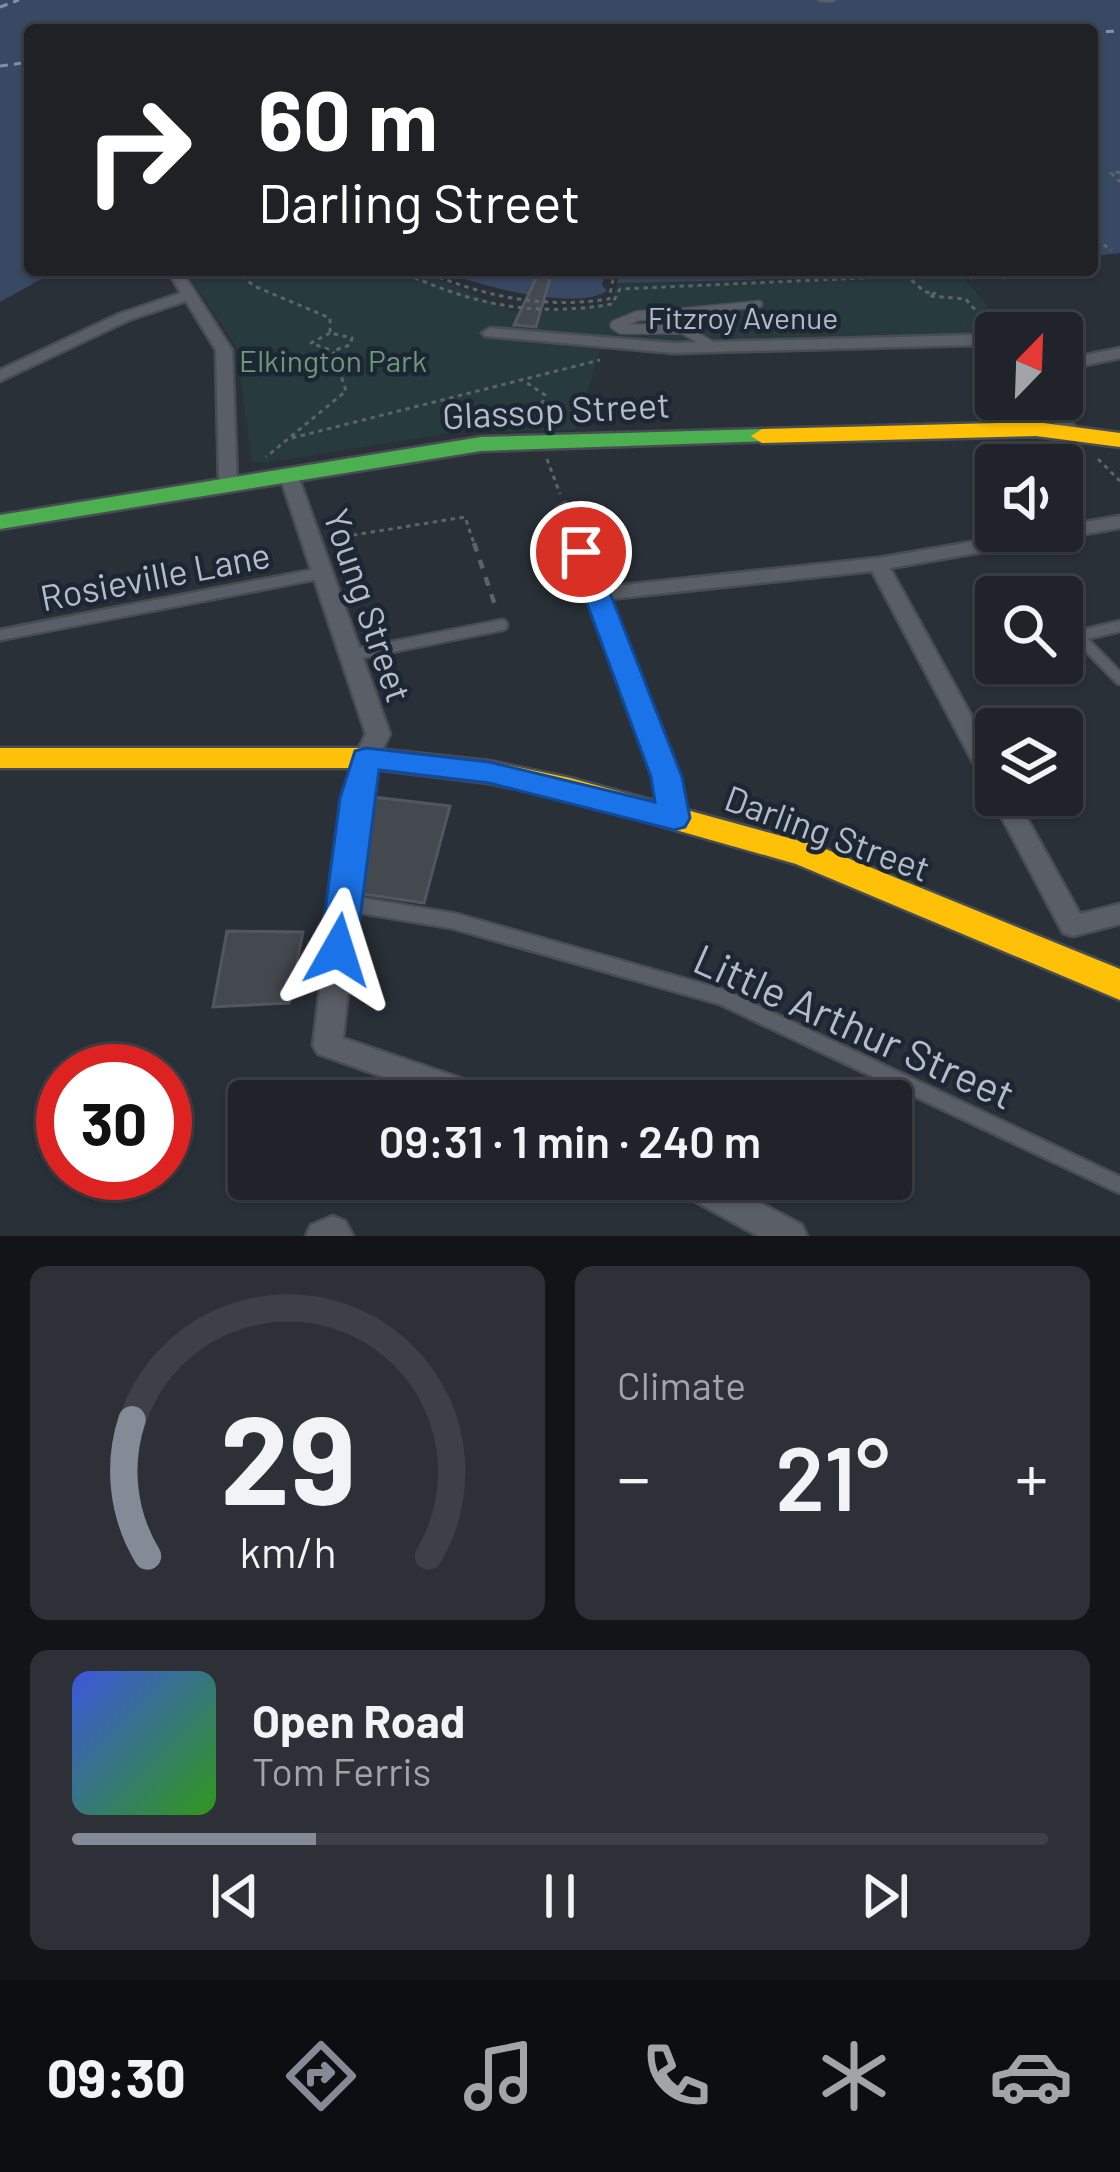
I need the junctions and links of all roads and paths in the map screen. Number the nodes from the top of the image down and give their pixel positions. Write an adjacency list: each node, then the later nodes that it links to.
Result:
1 (820, 0): 2 (lane)
2 (832, 0)
3 (1120, 172): 4 (path)
4 (1120, 182)
5 (1098, 241): 6 (path)
6 (1112, 250)
7 (178, 276): 20 (street)
8 (243, 276): 25 (path)
9 (411, 276): 23 (path)
10 (443, 276): 22 (path)
11 (614, 276): 22 (path)
12 (749, 276): 17 (path)
13 (968, 276): 15 (path)
14 (1003, 276): 16 (path)
15 (971, 279)
16 (1006, 279)
17 (751, 281): 18 (path); 23 (path)
18 (918, 286): 19 (path); 24 (path)
19 (933, 286)
20 (192, 294): 33 (street); 41 (street)
21 (760, 304): 28 (lane)
22 (530, 305): 23 (path)
23 (503, 310)
24 (975, 313)
25 (330, 333): 29 (path); 29 (path)
26 (490, 333): 28 (street, Fitzroy Avenue)
27 (975, 341): 28 (street, Fitzroy Avenue)
28 (715, 348)
29 (333, 351): 38 (path)
30 (1120, 353): 32 (street)
31 (604, 359): 34 (path)
32 (1083, 361)
33 (0, 376)
34 (524, 382): 38 (path); 39 (path)
35 (1061, 420): 36 (street)
36 (1069, 430): 37 (street, Glassop Street); 39 (street, Glassop Street)
37 (1115, 436)
38 (286, 440): 41 (path)
39 (535, 443): 40 (street, Glassop Street); 42 (path)
40 (288, 473): 41 (street, Glassop Street); 45 (street, Young Street)
41 (234, 482): 43 (street, Glassop Street)
42 (565, 509): 48 (street)
43 (0, 522)
44 (1120, 522): 46 (street)
45 (311, 542): 47 (street, Young Street); 49 (path)
46 (878, 564): 48 (street); 54 (street)
47 (322, 573): 51 (lane, Rosieville Lane); 52 (street, Young Street)
48 (597, 594): 58 (street)
49 (502, 625): 52 (lane)
50 (1120, 626): 53 (lane)
51 (0, 635)
52 (351, 655): 56 (street, Young Street)
53 (1120, 679)
54 (975, 744)
55 (0, 758): 56 (street, Darling Street)
56 (366, 758): 58 (street, Darling Street); 59 (street, Young Street)
57 (1013, 816): 61 (street)
58 (674, 818): 62 (street, Darling Street)
59 (343, 902): 64 (street, Young Street); 65 (lane, Little Arthur Street)
60 (1120, 914): 61 (street)
61 (1073, 926): 62 (street)
62 (1058, 959): 63 (street, Darling Street)
63 (1120, 985)
64 (429, 1080)
65 (1120, 1184)
66 (723, 1200): 69 (street)
67 (323, 1236): 68 (street)
68 (336, 1236)
69 (790, 1236)

